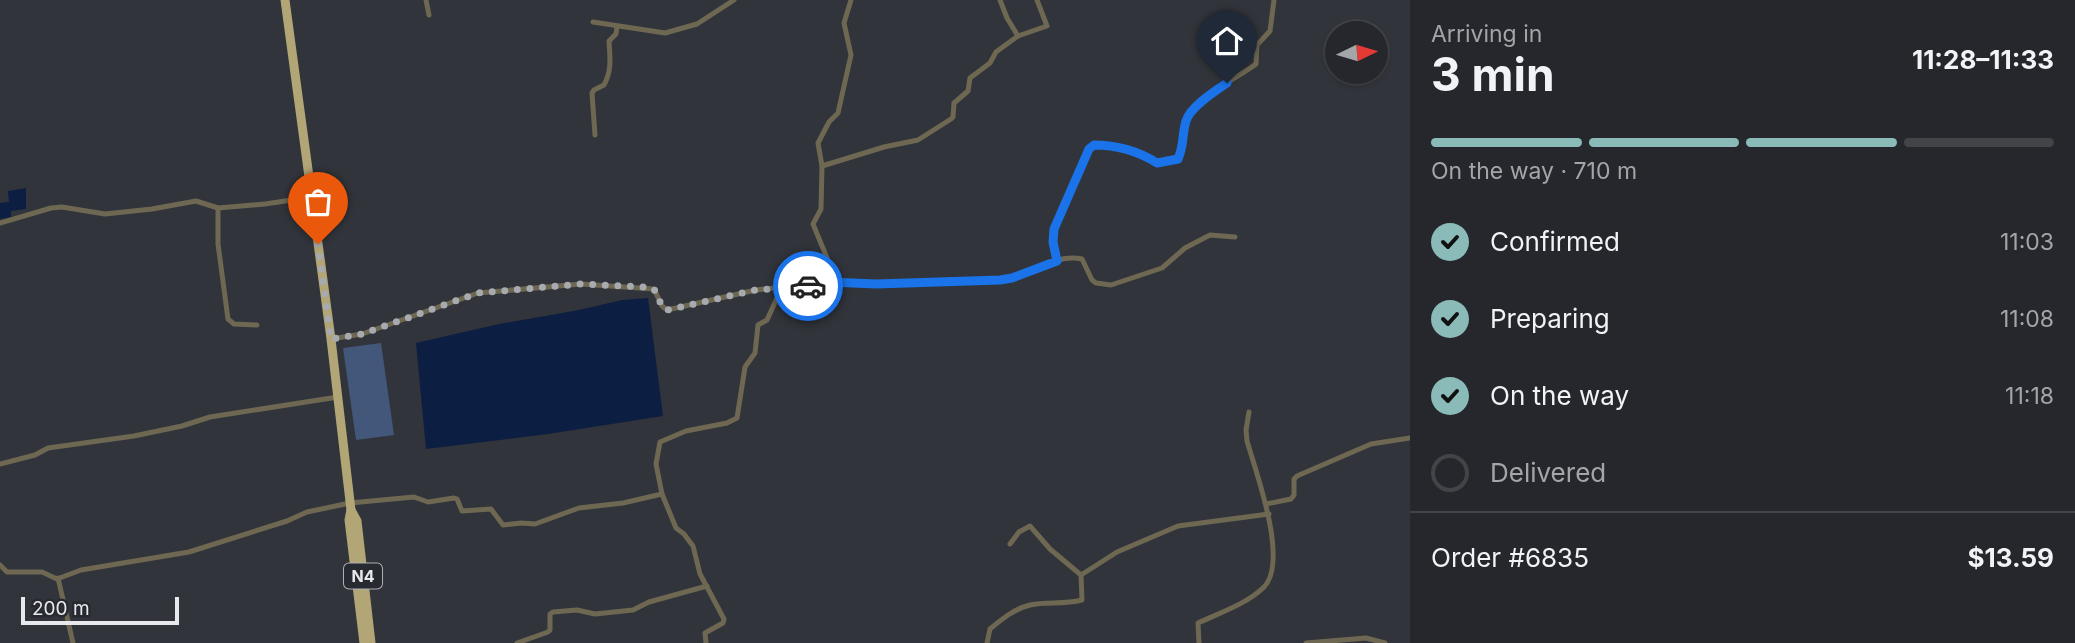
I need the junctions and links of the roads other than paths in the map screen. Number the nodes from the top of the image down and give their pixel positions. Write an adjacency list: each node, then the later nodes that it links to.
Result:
1 (285, 0): 14 (highway, N4)
2 (426, 0): 8 (street)
3 (734, 0): 10 (street)
4 (851, 0): 13 (street)
5 (1000, 0): 11 (street)
6 (1037, 0): 11 (street)
7 (1274, 0): 18 (street)
8 (429, 15)
9 (593, 22): 10 (street)
10 (617, 27): 12 (street)
11 (1018, 36): 13 (street)
12 (595, 135)
13 (822, 166): 19 (street)
14 (312, 197): 15 (street); 22 (highway, N4)
15 (218, 208): 16 (street); 21 (street)
16 (0, 223)
17 (1235, 237): 18 (street)
18 (1057, 261): 19 (street)
19 (830, 282): 20 (street)
20 (782, 287): 22 (street); 27 (street)
21 (257, 326)
22 (331, 339): 23 (highway, N4)
23 (338, 397): 26 (street); 29 (highway, N4)
24 (1249, 412): 28 (street)
25 (1410, 438): 28 (street)
26 (0, 464)
27 (662, 494): 29 (street); 35 (street)
28 (1266, 504): 30 (street)
29 (351, 507): 34 (street); 37 (highway, N4); 38 (highway, N4)
30 (1269, 514): 33 (street); 42 (street)
31 (1010, 544): 33 (street)
32 (0, 565): 34 (street)
33 (1081, 575): 41 (street)
34 (58, 578): 36 (street)
35 (707, 586): 39 (street); 40 (street)
36 (73, 643)
37 (364, 643)
38 (371, 643)
39 (517, 643)
40 (706, 643)
41 (988, 643)
42 (1199, 643)
43 (1306, 643): 44 (street)
44 (1385, 643)

